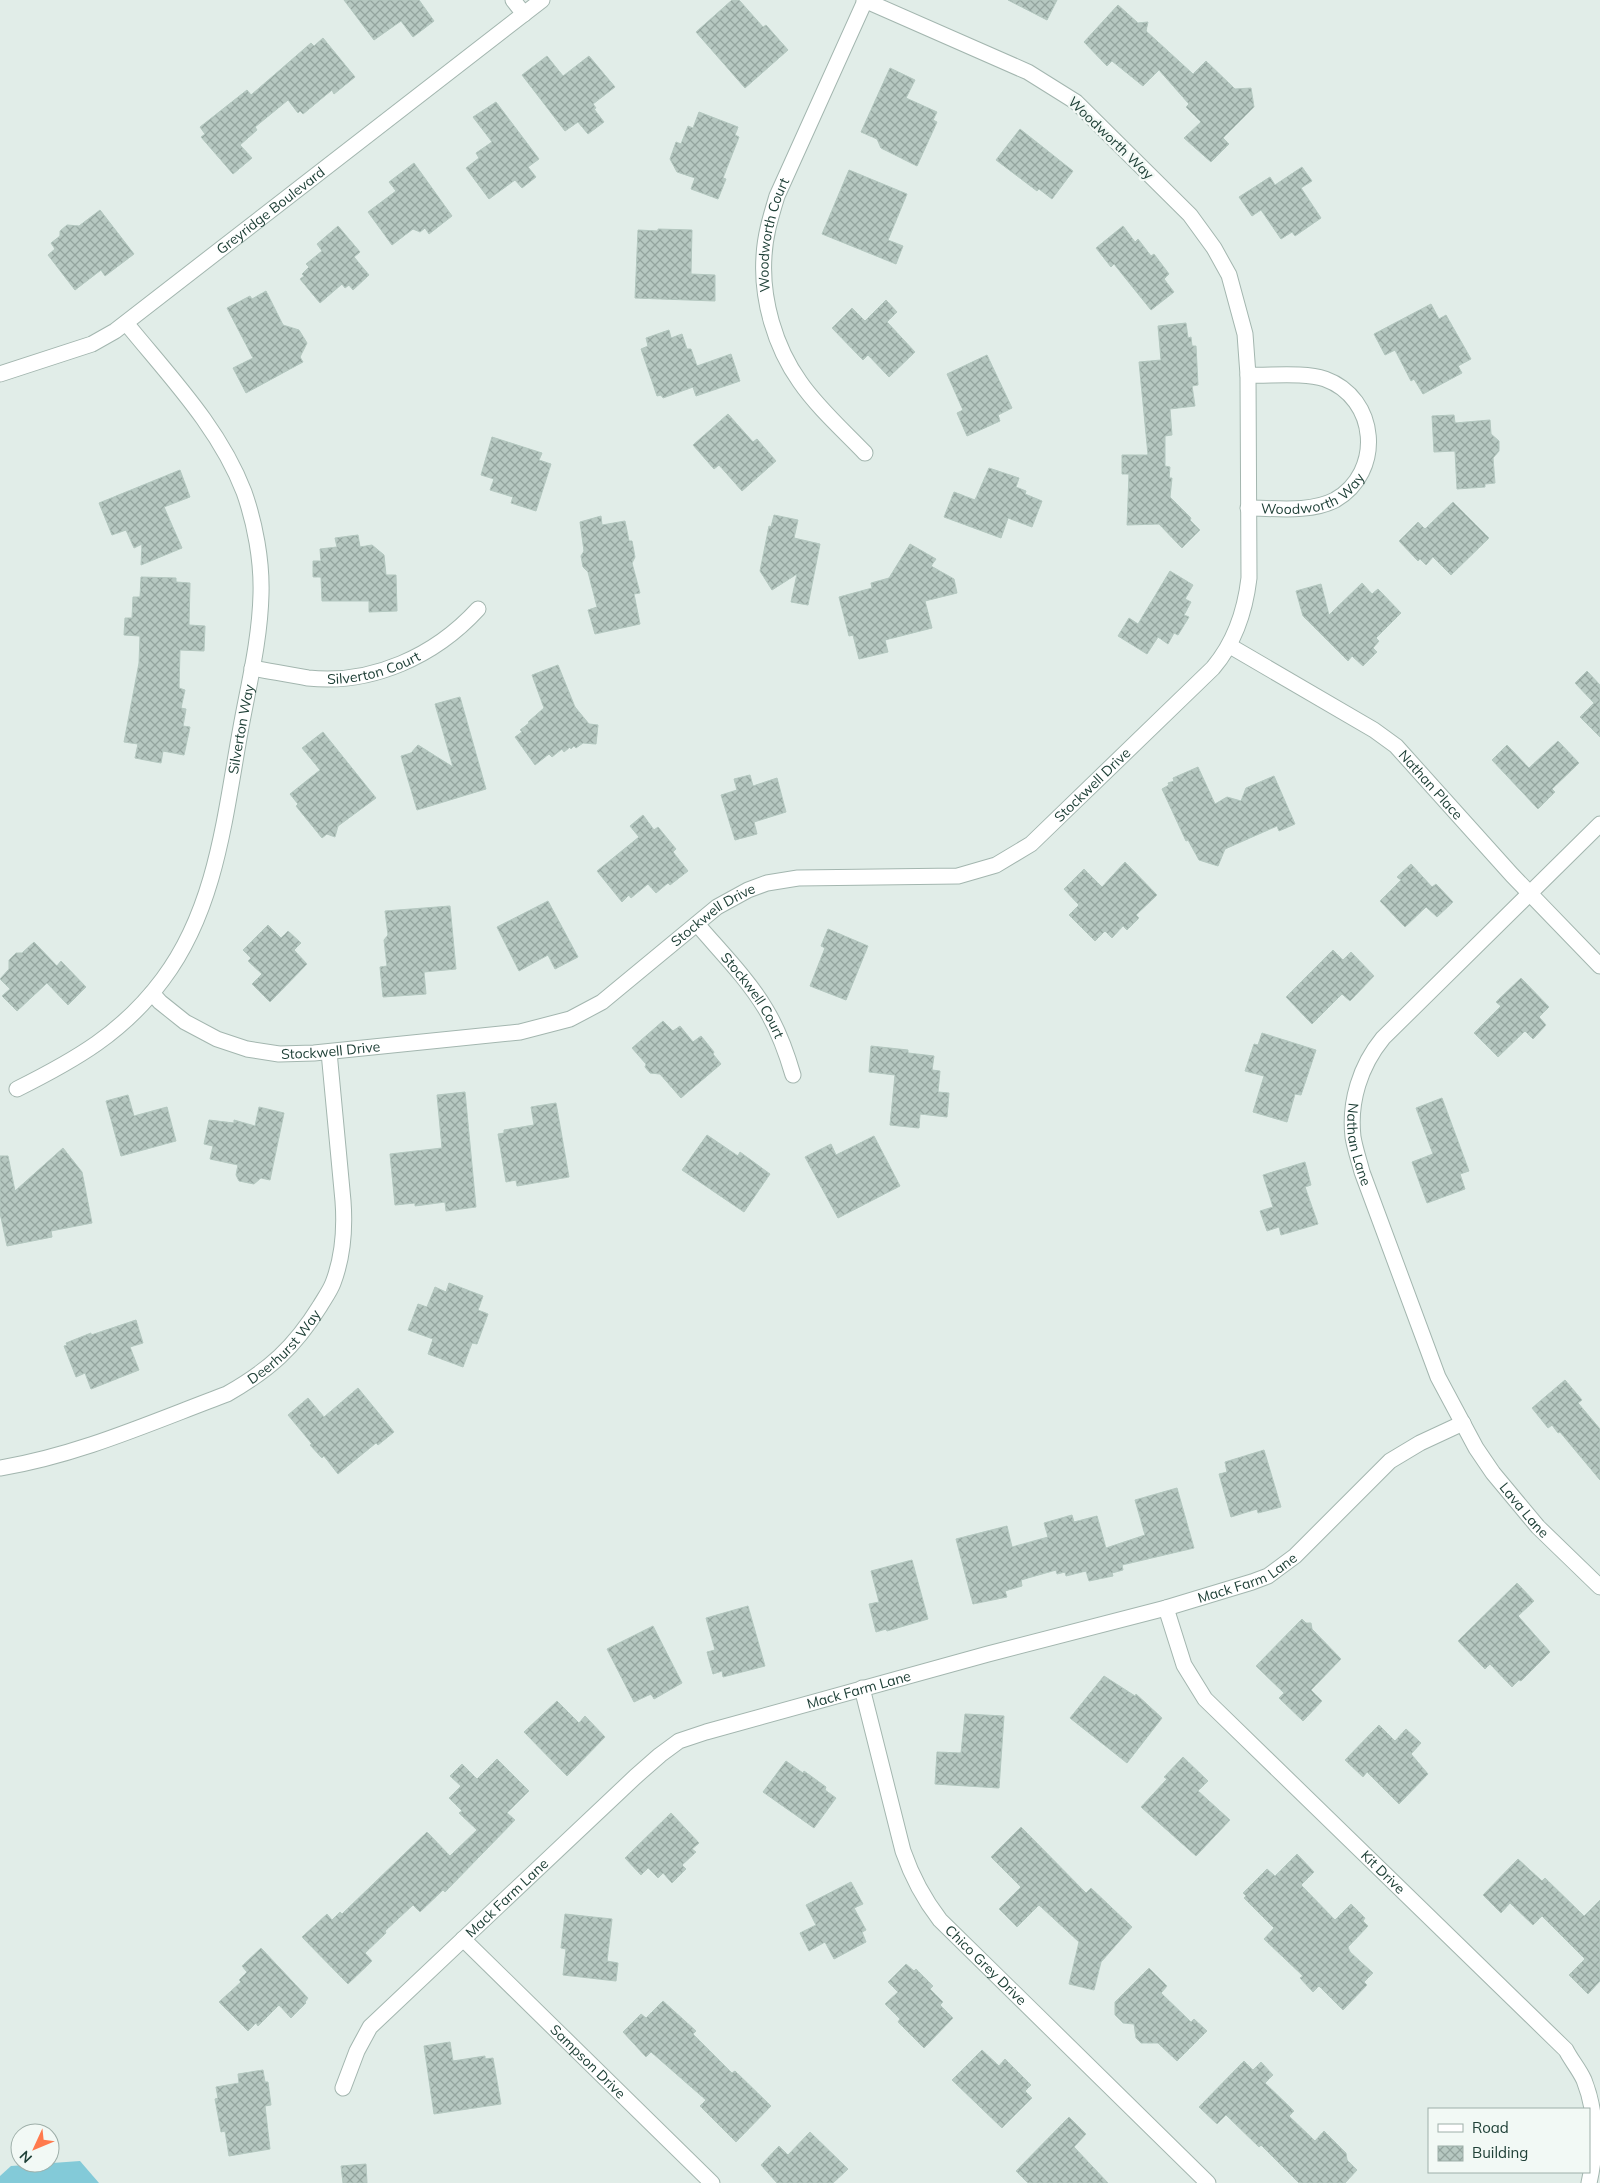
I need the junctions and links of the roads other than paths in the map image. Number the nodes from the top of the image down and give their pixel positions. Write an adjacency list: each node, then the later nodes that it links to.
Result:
1 (513, 0): 4 (street)
2 (542, 0): 4 (street, Greyridge Boulevard)
3 (864, 0): 7 (street, Woodworth Way); 8 (street, Woodworth Court)
4 (524, 14): 5 (street, Greyridge Boulevard)
5 (126, 323): 6 (street, Greyridge Boulevard); 12 (street, Silverton Way)
6 (0, 374)
7 (1248, 375): 9 (street, Woodworth Way); 9 (street, Woodworth Way)
8 (865, 453)
9 (1248, 508): 11 (street, Woodworth Way)
10 (478, 609): 12 (street, Silverton Court)
11 (1230, 646): 14 (street, Nathan Place); 15 (street, Stockwell Drive)
12 (252, 668): 17 (street, Silverton Way)
13 (1600, 824): 14 (street, Nathan Lane)
14 (1529, 893): 16 (street, Nathan Place); 21 (street, Nathan Lane)
15 (697, 924): 18 (street, Stockwell Drive); 19 (street, Stockwell Court)
16 (1600, 966)
17 (152, 993): 18 (street, Stockwell Drive); 20 (street, Silverton Way)
18 (328, 1052): 22 (street, Deerhurst Way)
19 (793, 1075)
20 (17, 1089)
21 (1462, 1423): 23 (street, Lava Lane); 24 (street, Mack Farm Lane)
22 (0, 1468)
23 (1600, 1587)
24 (1166, 1608): 25 (street, Mack Farm Lane); 30 (street, Kit Drive)
25 (862, 1688): 26 (street, Mack Farm Lane); 29 (street, Chico Grey Drive)
26 (463, 1939): 27 (street, Mack Farm Lane); 28 (street, Sampson Drive)
27 (343, 2088)
28 (712, 2183)
29 (1208, 2183)
30 (1589, 2183)

